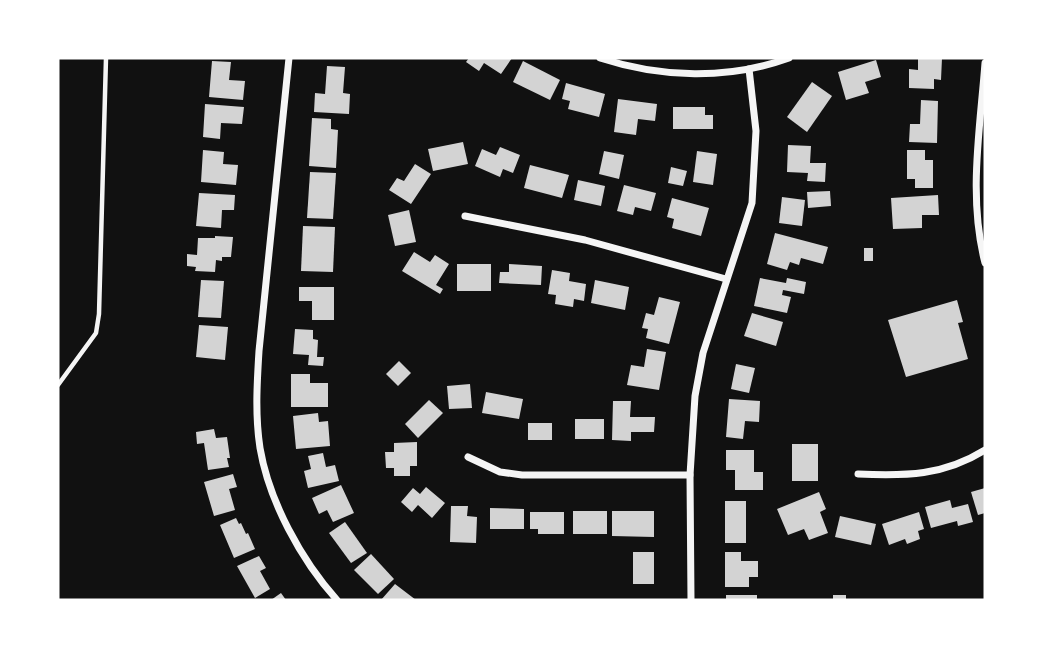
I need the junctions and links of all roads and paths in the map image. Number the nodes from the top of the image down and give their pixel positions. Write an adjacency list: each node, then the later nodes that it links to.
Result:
1 (106, 58): 10 (lane)
2 (289, 58): 15 (street)
3 (600, 58): 6 (street)
4 (789, 58): 6 (street)
5 (985, 63): 8 (street)
6 (749, 69): 9 (street)
7 (465, 216): 9 (street)
8 (985, 263)
9 (726, 279): 14 (street)
10 (58, 385)
11 (985, 450): 13 (street)
12 (468, 457): 14 (street)
13 (858, 474)
14 (690, 475): 16 (street)
15 (337, 600)
16 (691, 600)

